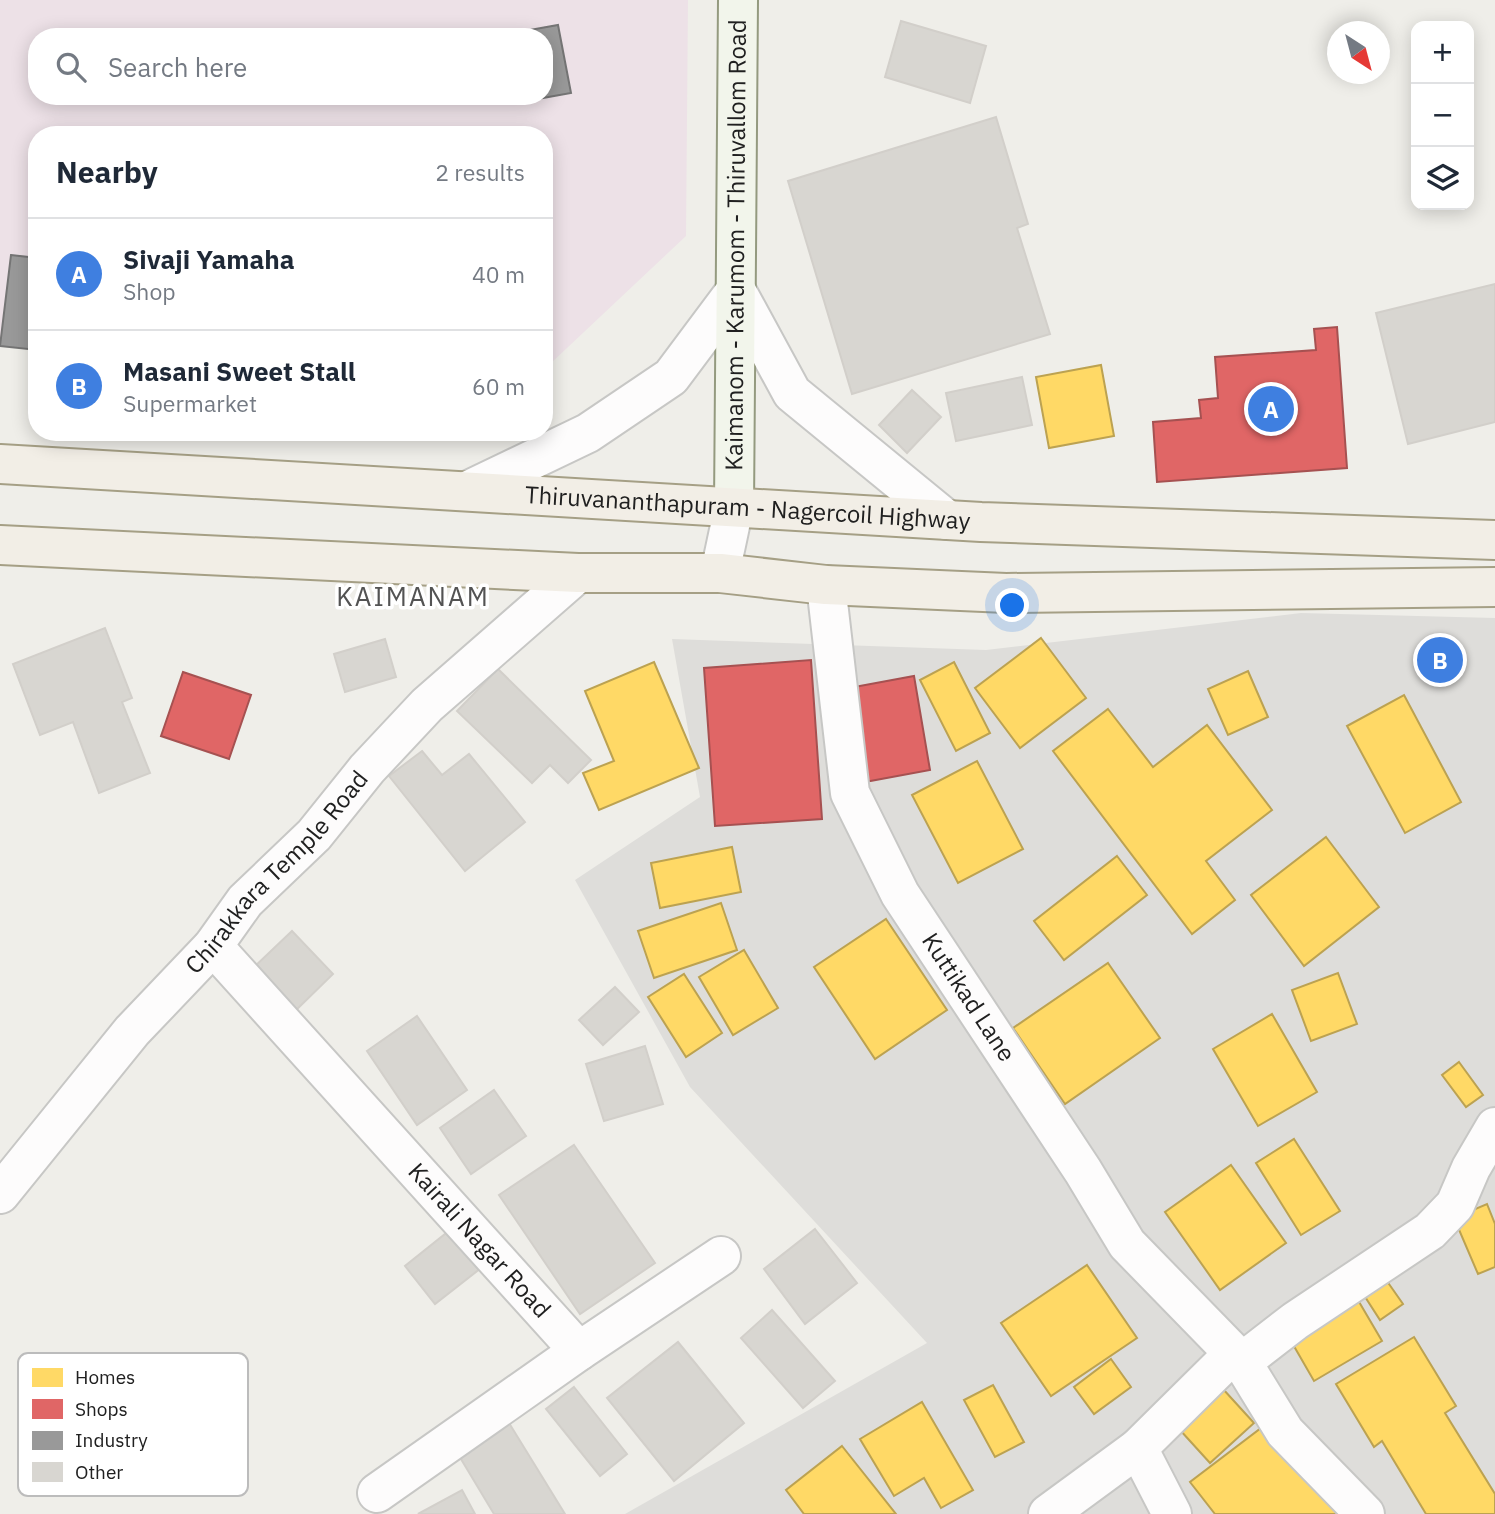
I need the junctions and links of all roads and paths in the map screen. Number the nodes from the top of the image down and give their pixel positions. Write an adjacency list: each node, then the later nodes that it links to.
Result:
1 (738, 0): 2 (main road, Kaimanom - Karumom - Thiruvallom Road)
2 (736, 290): 4 (street); 5 (main road, Kaimanom - Karumom - Thiruvallom Road); 6 (street)
3 (0, 464): 4 (main road, Thiruvananthapuram - Nagercoil Highway)
4 (467, 491): 5 (main road, Thiruvananthapuram - Nagercoil Highway)
5 (734, 507): 6 (main road, Thiruvananthapuram - Nagercoil Highway); 10 (street, Kaimanom - Karumom - Thiruvallom Road)
6 (947, 520): 7 (main road, Thiruvananthapuram - Nagercoil Highway)
7 (1495, 540)
8 (0, 545): 9 (main road)
9 (578, 573): 10 (main road); 13 (street, Chirakkara Temple Road)
10 (720, 573): 11 (main road)
11 (826, 584): 12 (main road); 18 (street, Kuttikad Lane)
12 (1495, 587)
13 (213, 946): 15 (street, Chirakkara Temple Road); 17 (street, Kairali Nagar Road)
14 (1495, 1127): 18 (street)
15 (0, 1194)
16 (722, 1256): 17 (street)
17 (579, 1351): 20 (street)
18 (1237, 1358): 19 (street); 23 (street, Kuttikad Lane)
19 (1138, 1448): 21 (street); 22 (street)
20 (377, 1493)
21 (1048, 1514)
22 (1172, 1514)
23 (1365, 1514)

